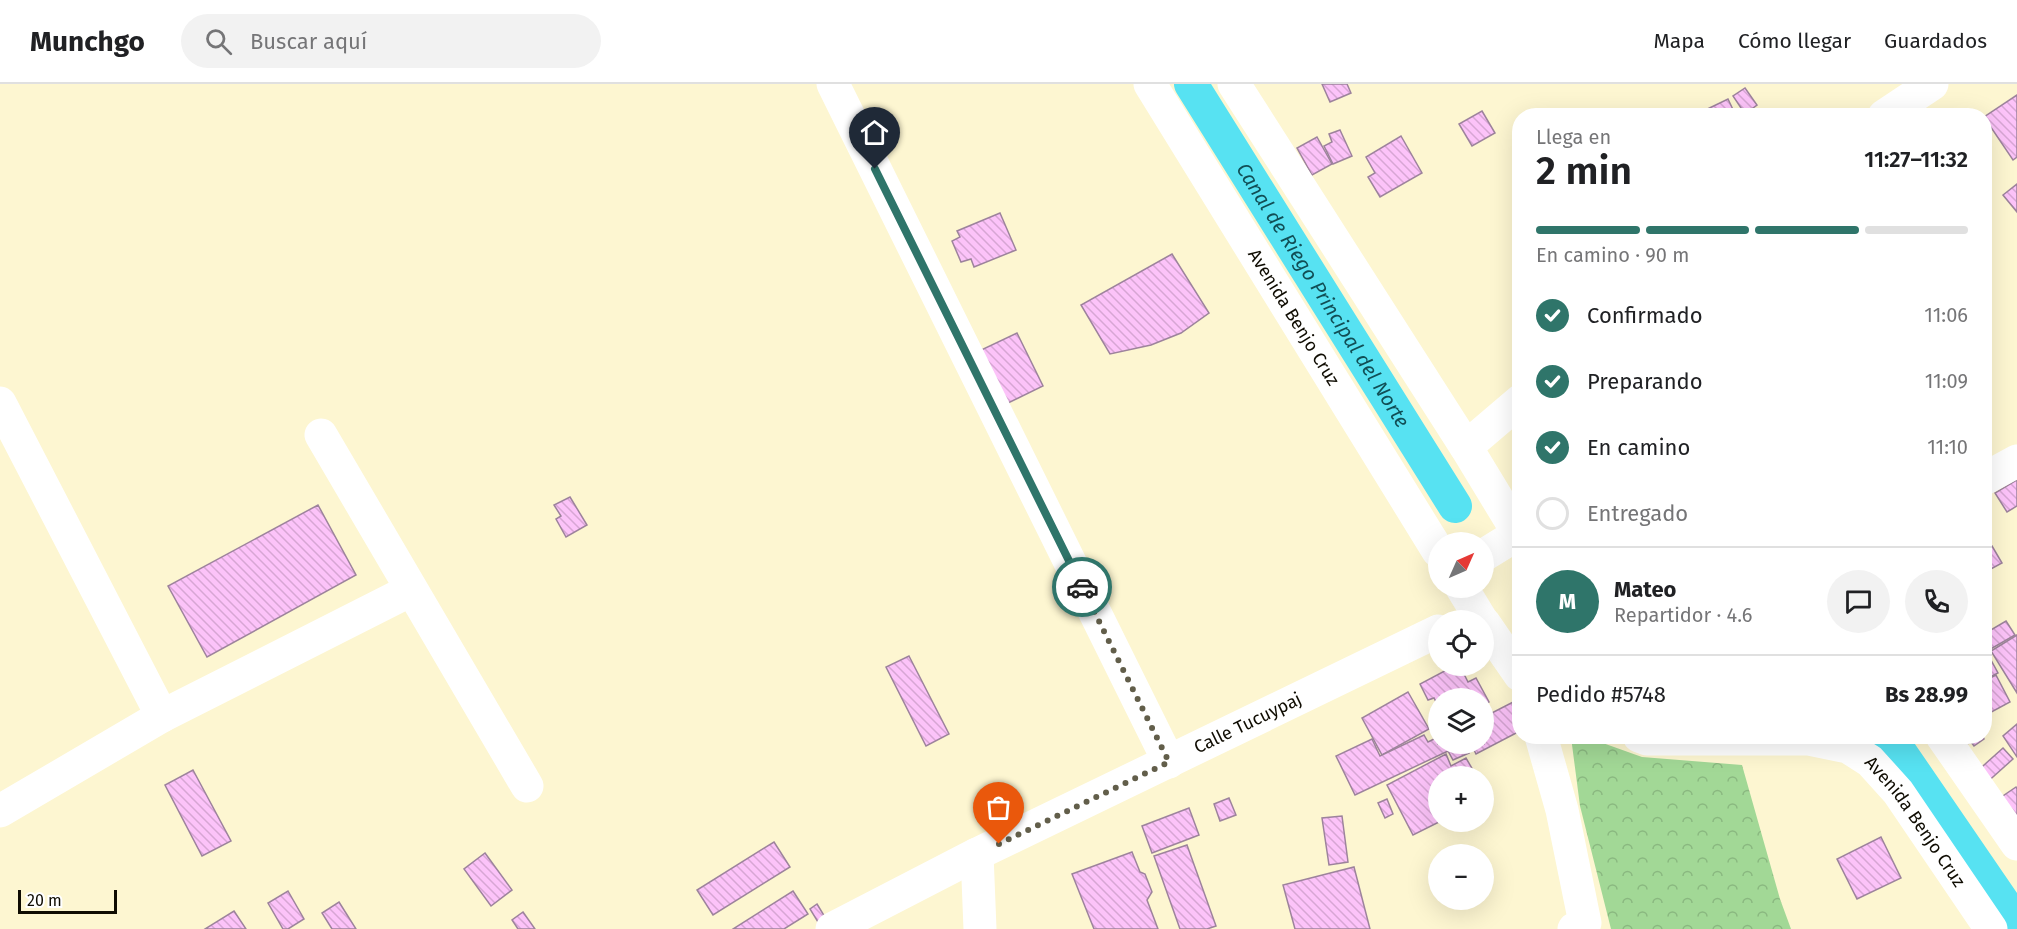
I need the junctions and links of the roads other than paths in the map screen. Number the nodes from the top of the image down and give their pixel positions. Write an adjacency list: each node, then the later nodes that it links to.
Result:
1 (833, 84): 24 (street)
2 (1150, 84): 13 (street, Avenida Benjo Cruz)
3 (1234, 84): 9 (street)
4 (1932, 84): 5 (street)
5 (1896, 108)
6 (0, 403): 20 (street)
7 (1512, 408): 9 (street)
8 (321, 435): 16 (street)
9 (1466, 447): 12 (street)
10 (2017, 461): 11 (street)
11 (1992, 475)
12 (1512, 523)
13 (1428, 535)
14 (1512, 539): 15 (street)
15 (1494, 549)
16 (411, 590): 20 (street); 25 (street)
17 (1428, 636): 24 (street, Calle Tucuypaj)
18 (1494, 641): 19 (street)
19 (1512, 665)
20 (162, 716): 26 (street)
21 (1543, 744): 31 (street)
22 (1833, 744): 32 (street, Avenida Benjo Cruz)
23 (1948, 744): 27 (street)
24 (1169, 762): 28 (street, Calle Tucuypaj)
25 (527, 786)
26 (0, 812)
27 (2017, 844)
28 (978, 854): 29 (street, Calle Tucuypaj); 30 (street)
29 (832, 929)
30 (980, 929)
31 (1574, 929)
32 (1991, 929)

